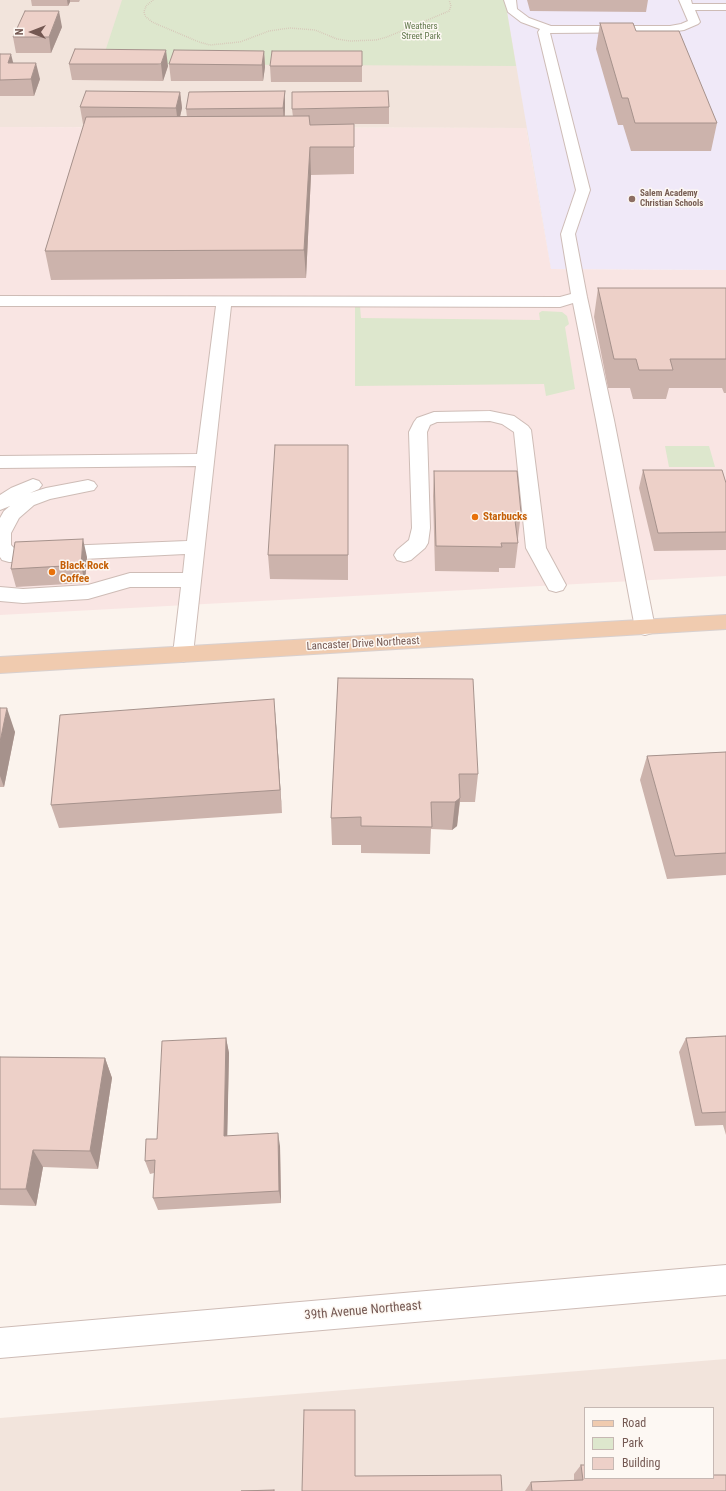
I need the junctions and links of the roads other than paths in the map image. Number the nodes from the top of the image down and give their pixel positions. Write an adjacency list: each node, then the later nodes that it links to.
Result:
1 (510, 0): 4 (street)
2 (687, 3): 3 (street); 4 (street)
3 (726, 6)
4 (550, 29): 5 (street)
5 (579, 297): 7 (street); 17 (street)
6 (0, 301): 7 (street)
7 (224, 302): 8 (street)
8 (206, 460): 9 (street); 11 (street)
9 (0, 462)
10 (0, 504): 11 (street)
11 (196, 547): 13 (street)
12 (404, 555): 14 (street)
13 (192, 580): 15 (street); 18 (street)
14 (556, 585)
15 (0, 594)
16 (726, 622): 17 (main road, Lancaster Drive Northeast)
17 (645, 628): 18 (main road, Lancaster Drive Northeast)
18 (183, 654): 19 (main road, Lancaster Drive Northeast)
19 (0, 665)
20 (726, 1280): 21 (street, 39th Avenue Northeast)
21 (0, 1343)

